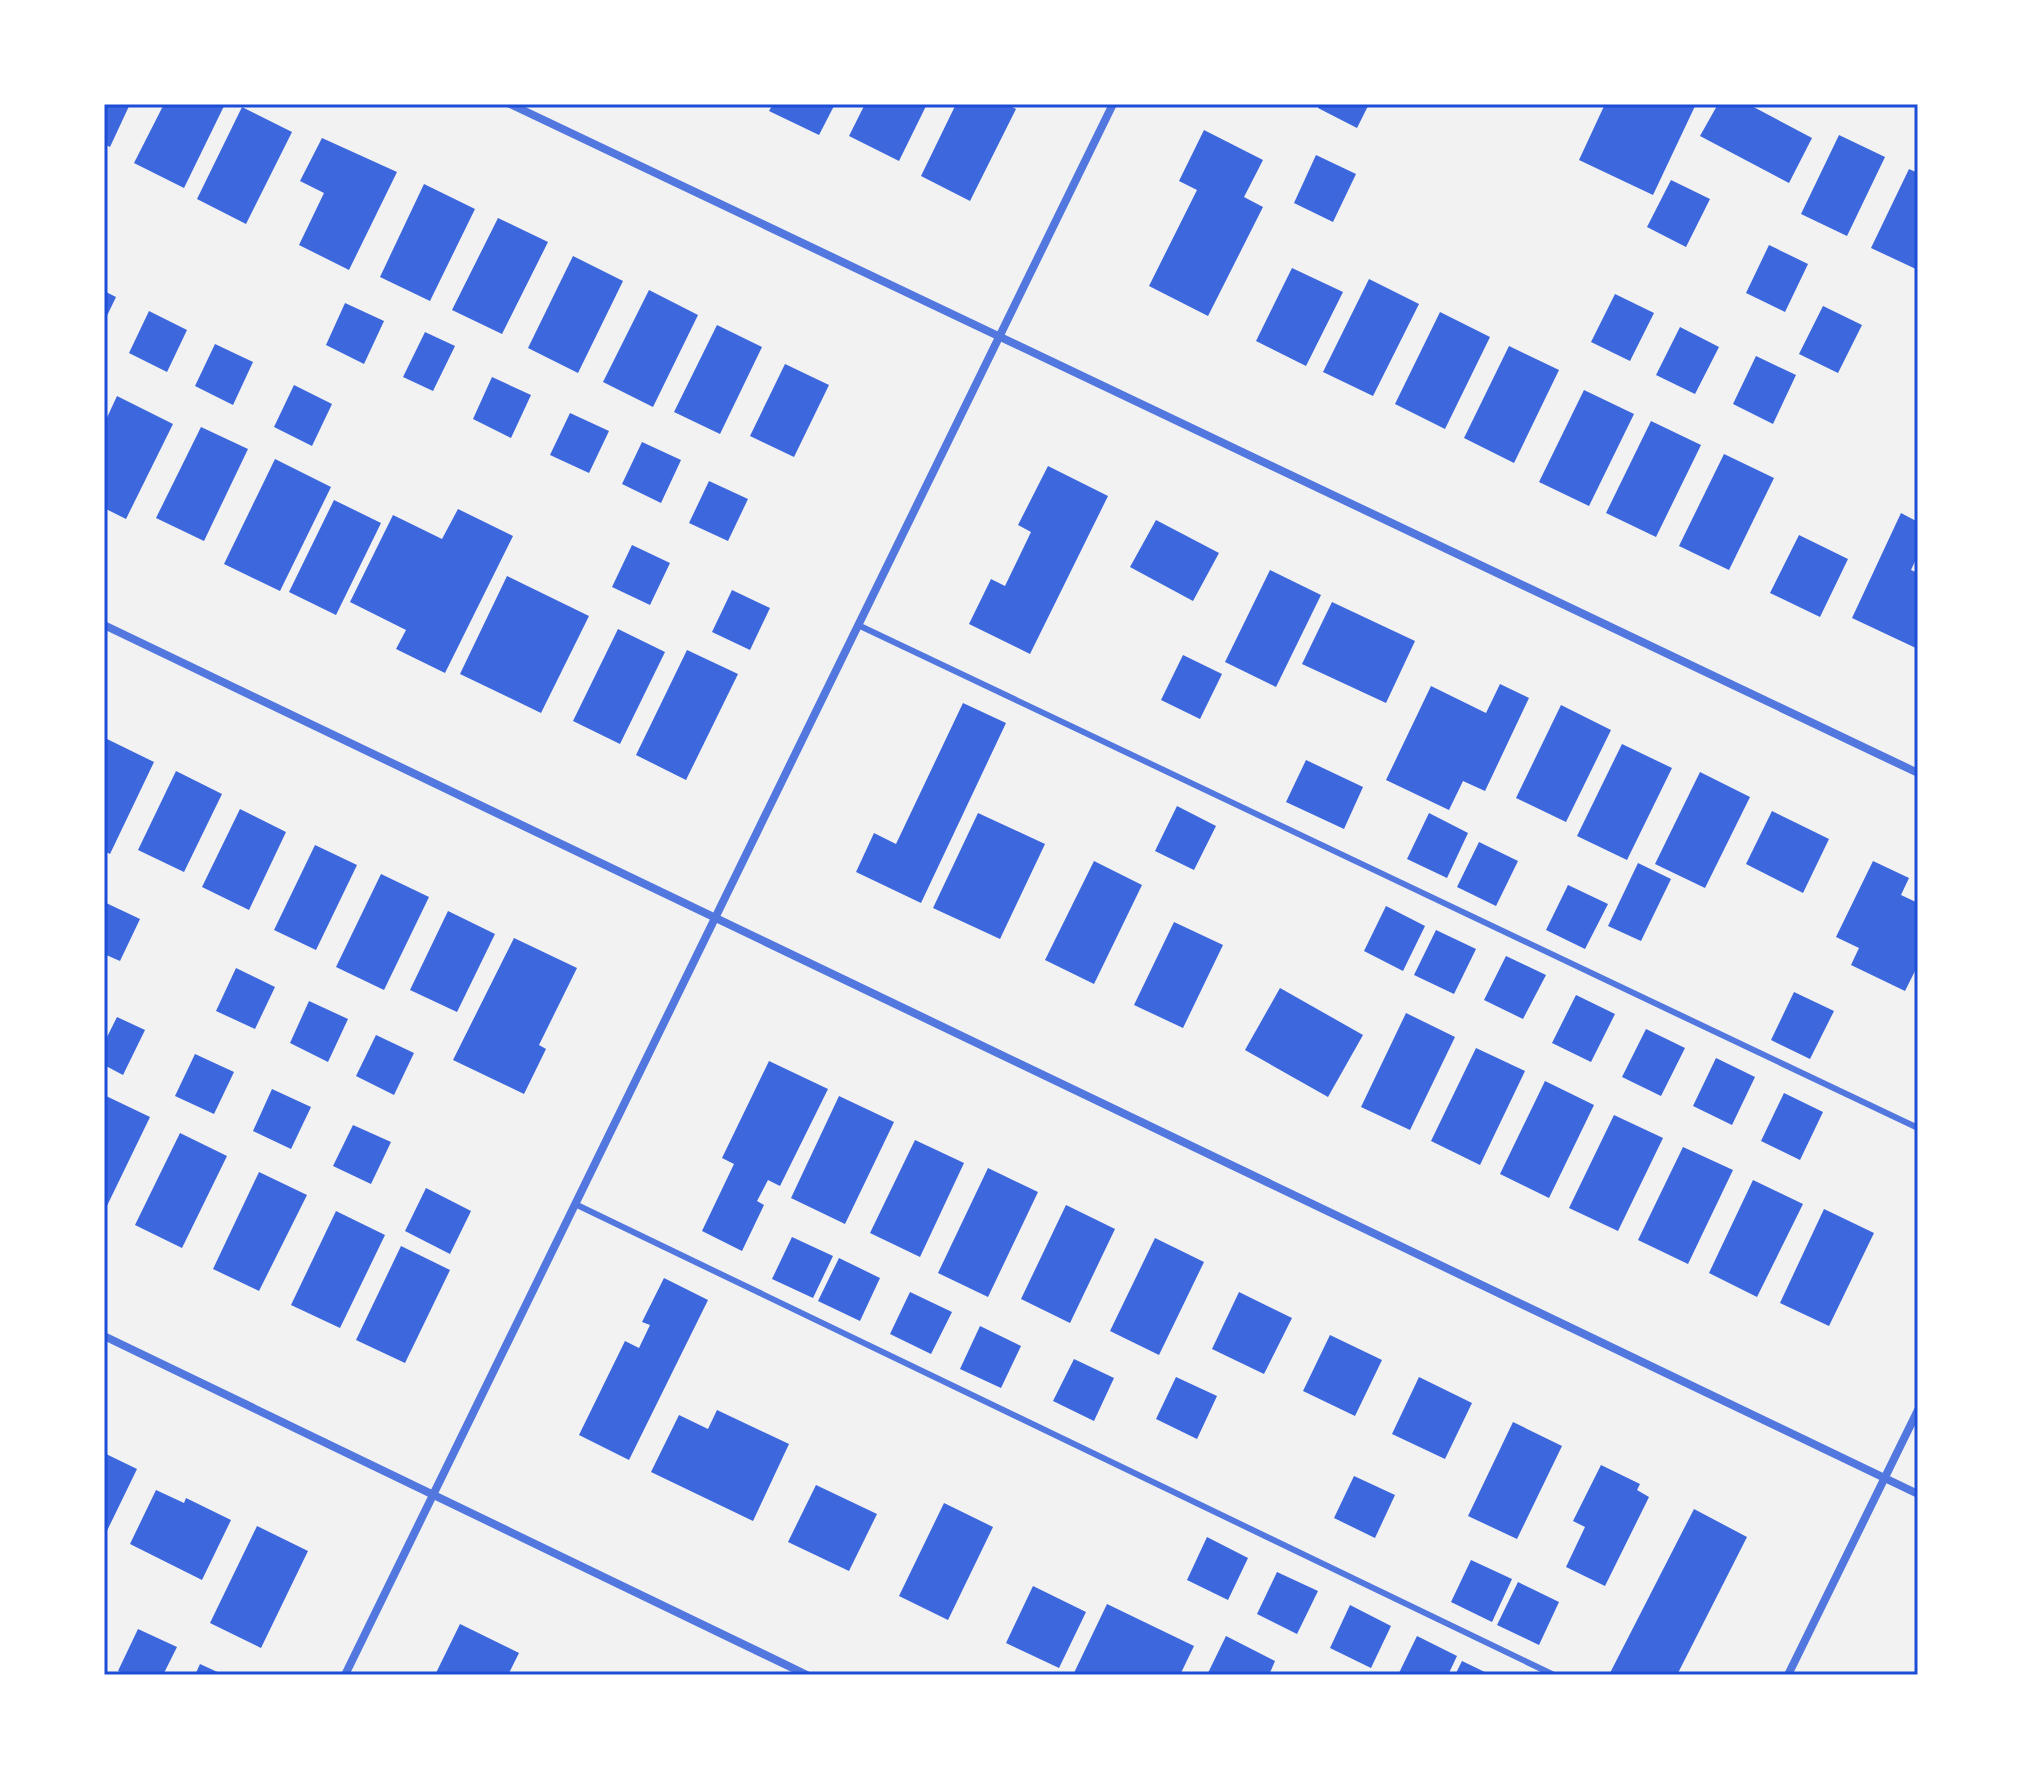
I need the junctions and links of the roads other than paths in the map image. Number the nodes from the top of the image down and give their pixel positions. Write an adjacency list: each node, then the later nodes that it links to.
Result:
1 (510, 104): 3 (street)
2 (1113, 104): 3 (street)
3 (999, 336): 5 (street); 6 (street)
4 (104, 625): 7 (street)
5 (858, 625): 7 (street); 8 (lane)
6 (1918, 773)
7 (715, 919): 9 (street); 12 (street)
8 (1918, 1128)
9 (575, 1204): 14 (street); 17 (lane)
10 (104, 1336): 14 (street)
11 (1918, 1410): 12 (street)
12 (1885, 1478): 13 (street); 18 (street)
13 (1918, 1494)
14 (433, 1495): 15 (street); 16 (street)
15 (345, 1675)
16 (807, 1675)
17 (1554, 1675)
18 (1788, 1675)

